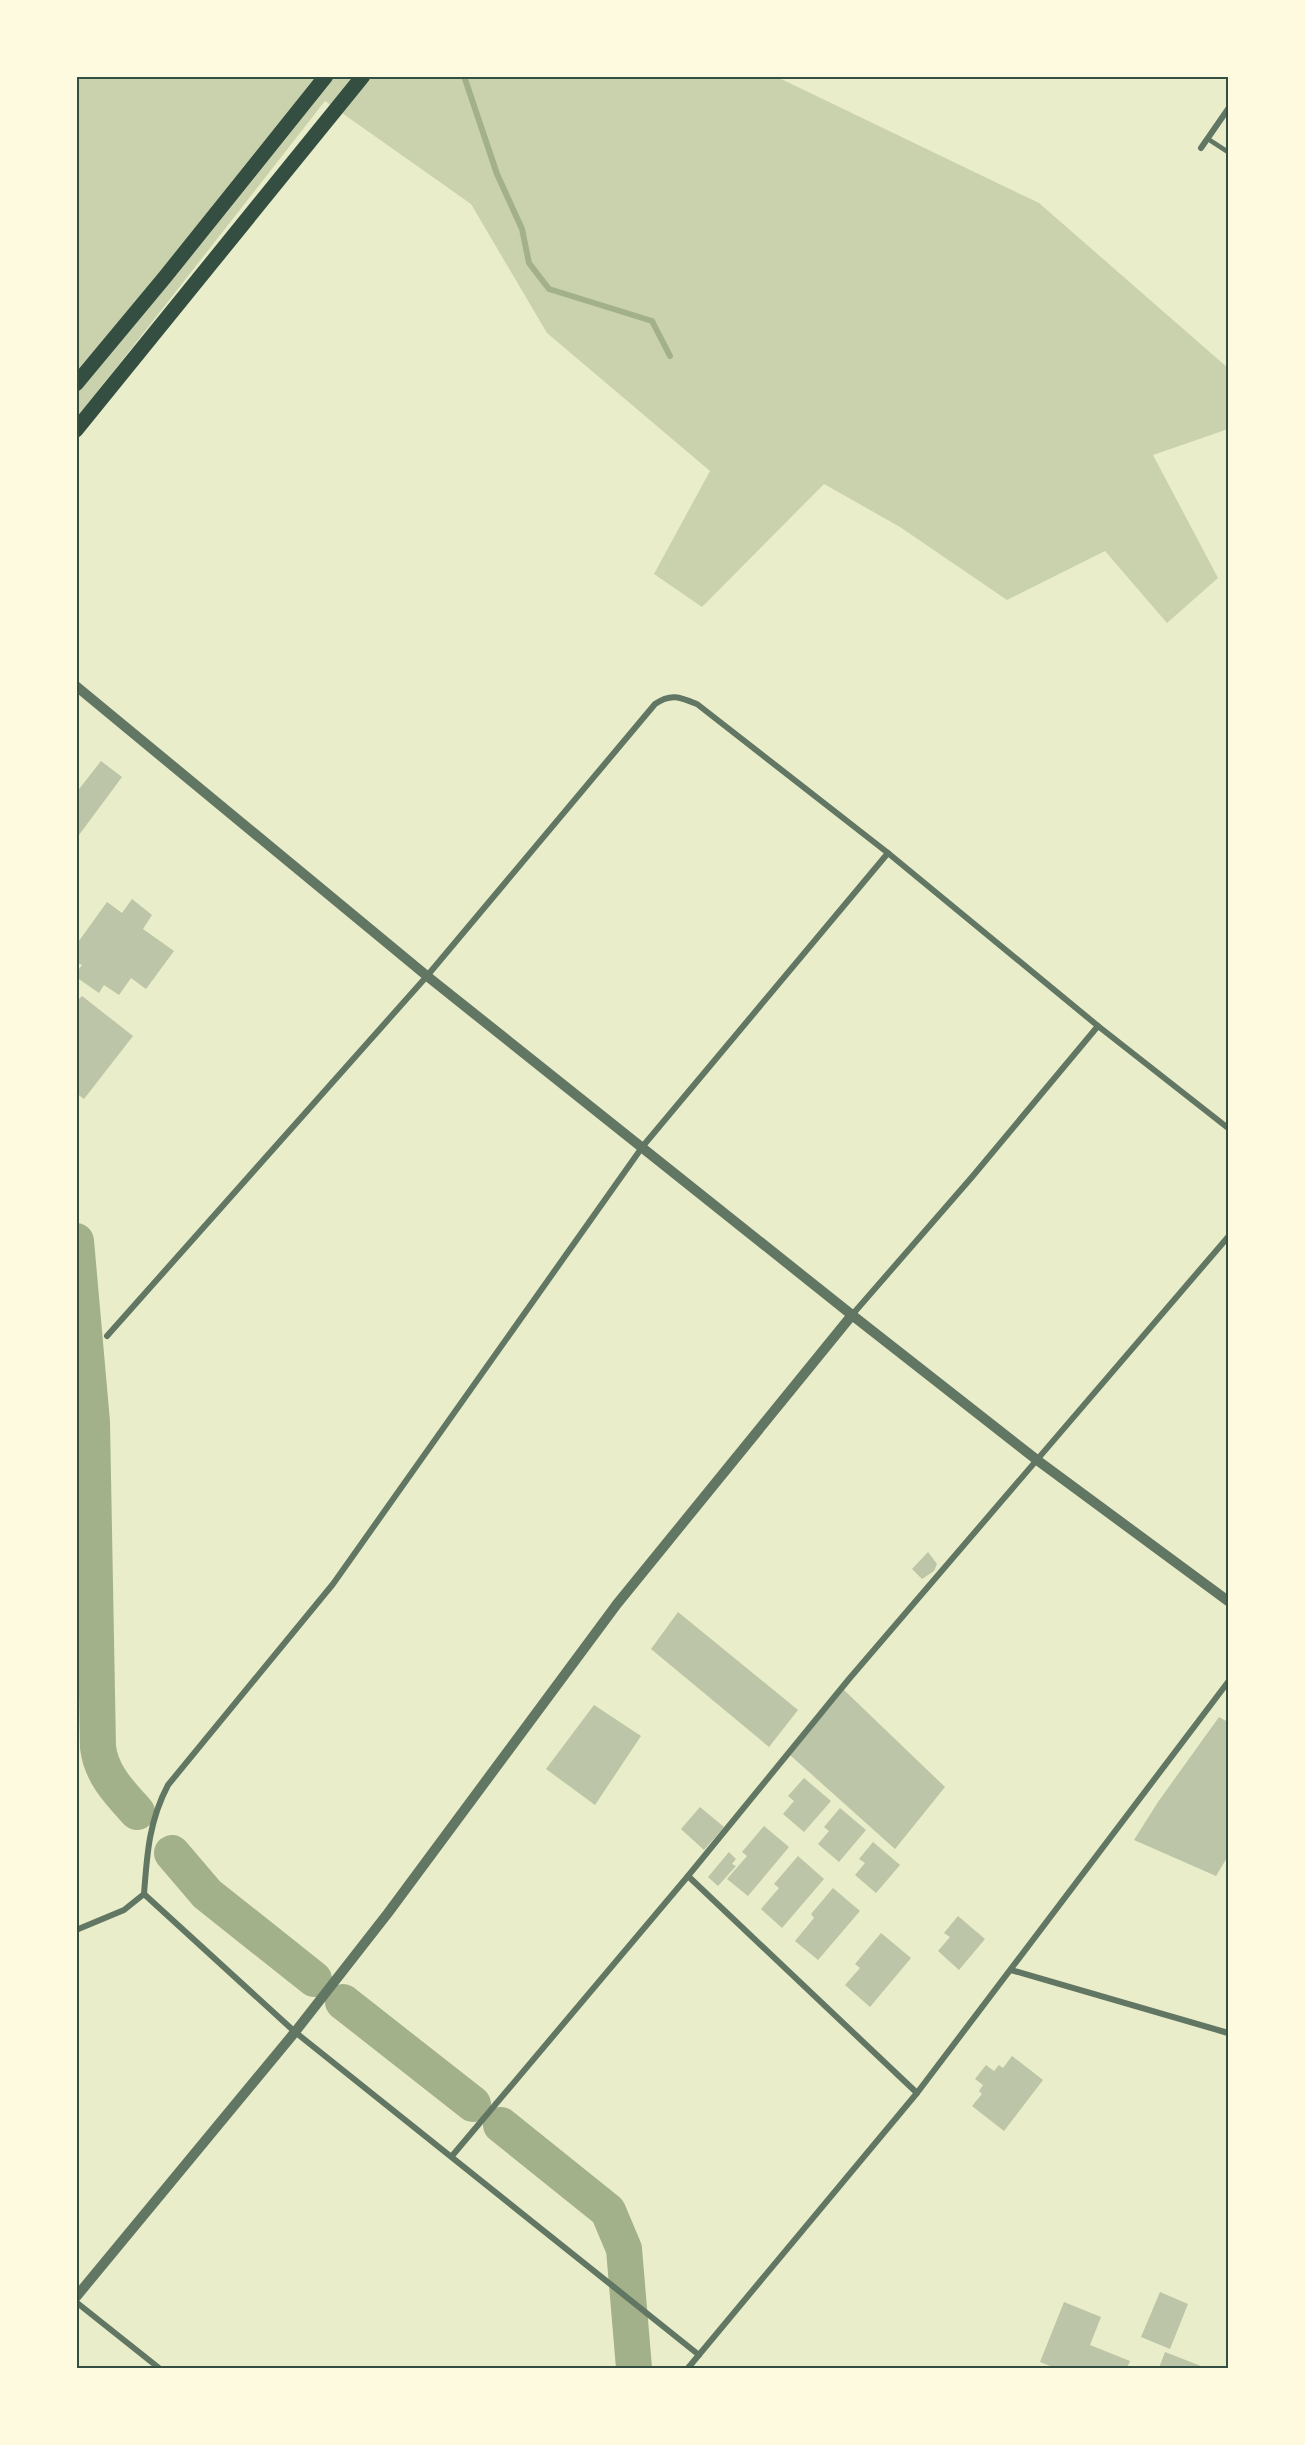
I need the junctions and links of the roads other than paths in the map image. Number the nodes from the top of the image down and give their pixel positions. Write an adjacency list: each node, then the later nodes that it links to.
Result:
1 (326, 76): 7 (main road)
2 (363, 76): 8 (main road)
3 (1228, 109): 4 (street)
4 (1208, 139): 5 (street); 6 (lane)
5 (1201, 148)
6 (1228, 152)
7 (76, 384)
8 (76, 430)
9 (76, 686): 11 (street)
10 (888, 853): 11 (street); 12 (street); 14 (street)
11 (427, 976): 14 (street); 17 (street)
12 (1098, 1026): 13 (street); 16 (street)
13 (1228, 1128)
14 (643, 1146): 16 (street); 22 (street)
15 (1228, 1237): 18 (street)
16 (852, 1315): 18 (street); 25 (street)
17 (107, 1336)
18 (1037, 1460): 19 (street); 21 (street)
19 (1228, 1602)
20 (1228, 1682): 24 (street)
21 (688, 1876): 27 (street); 28 (street)
22 (144, 1894): 23 (street); 25 (street)
23 (76, 1930)
24 (1011, 1970): 26 (street); 27 (street)
25 (295, 2032): 28 (street); 29 (street)
26 (1228, 2032)
27 (916, 2093): 31 (street)
28 (452, 2156): 31 (street)
29 (76, 2297)
30 (76, 2302): 32 (street)
31 (699, 2355): 33 (street)
32 (159, 2368)
33 (688, 2368)

